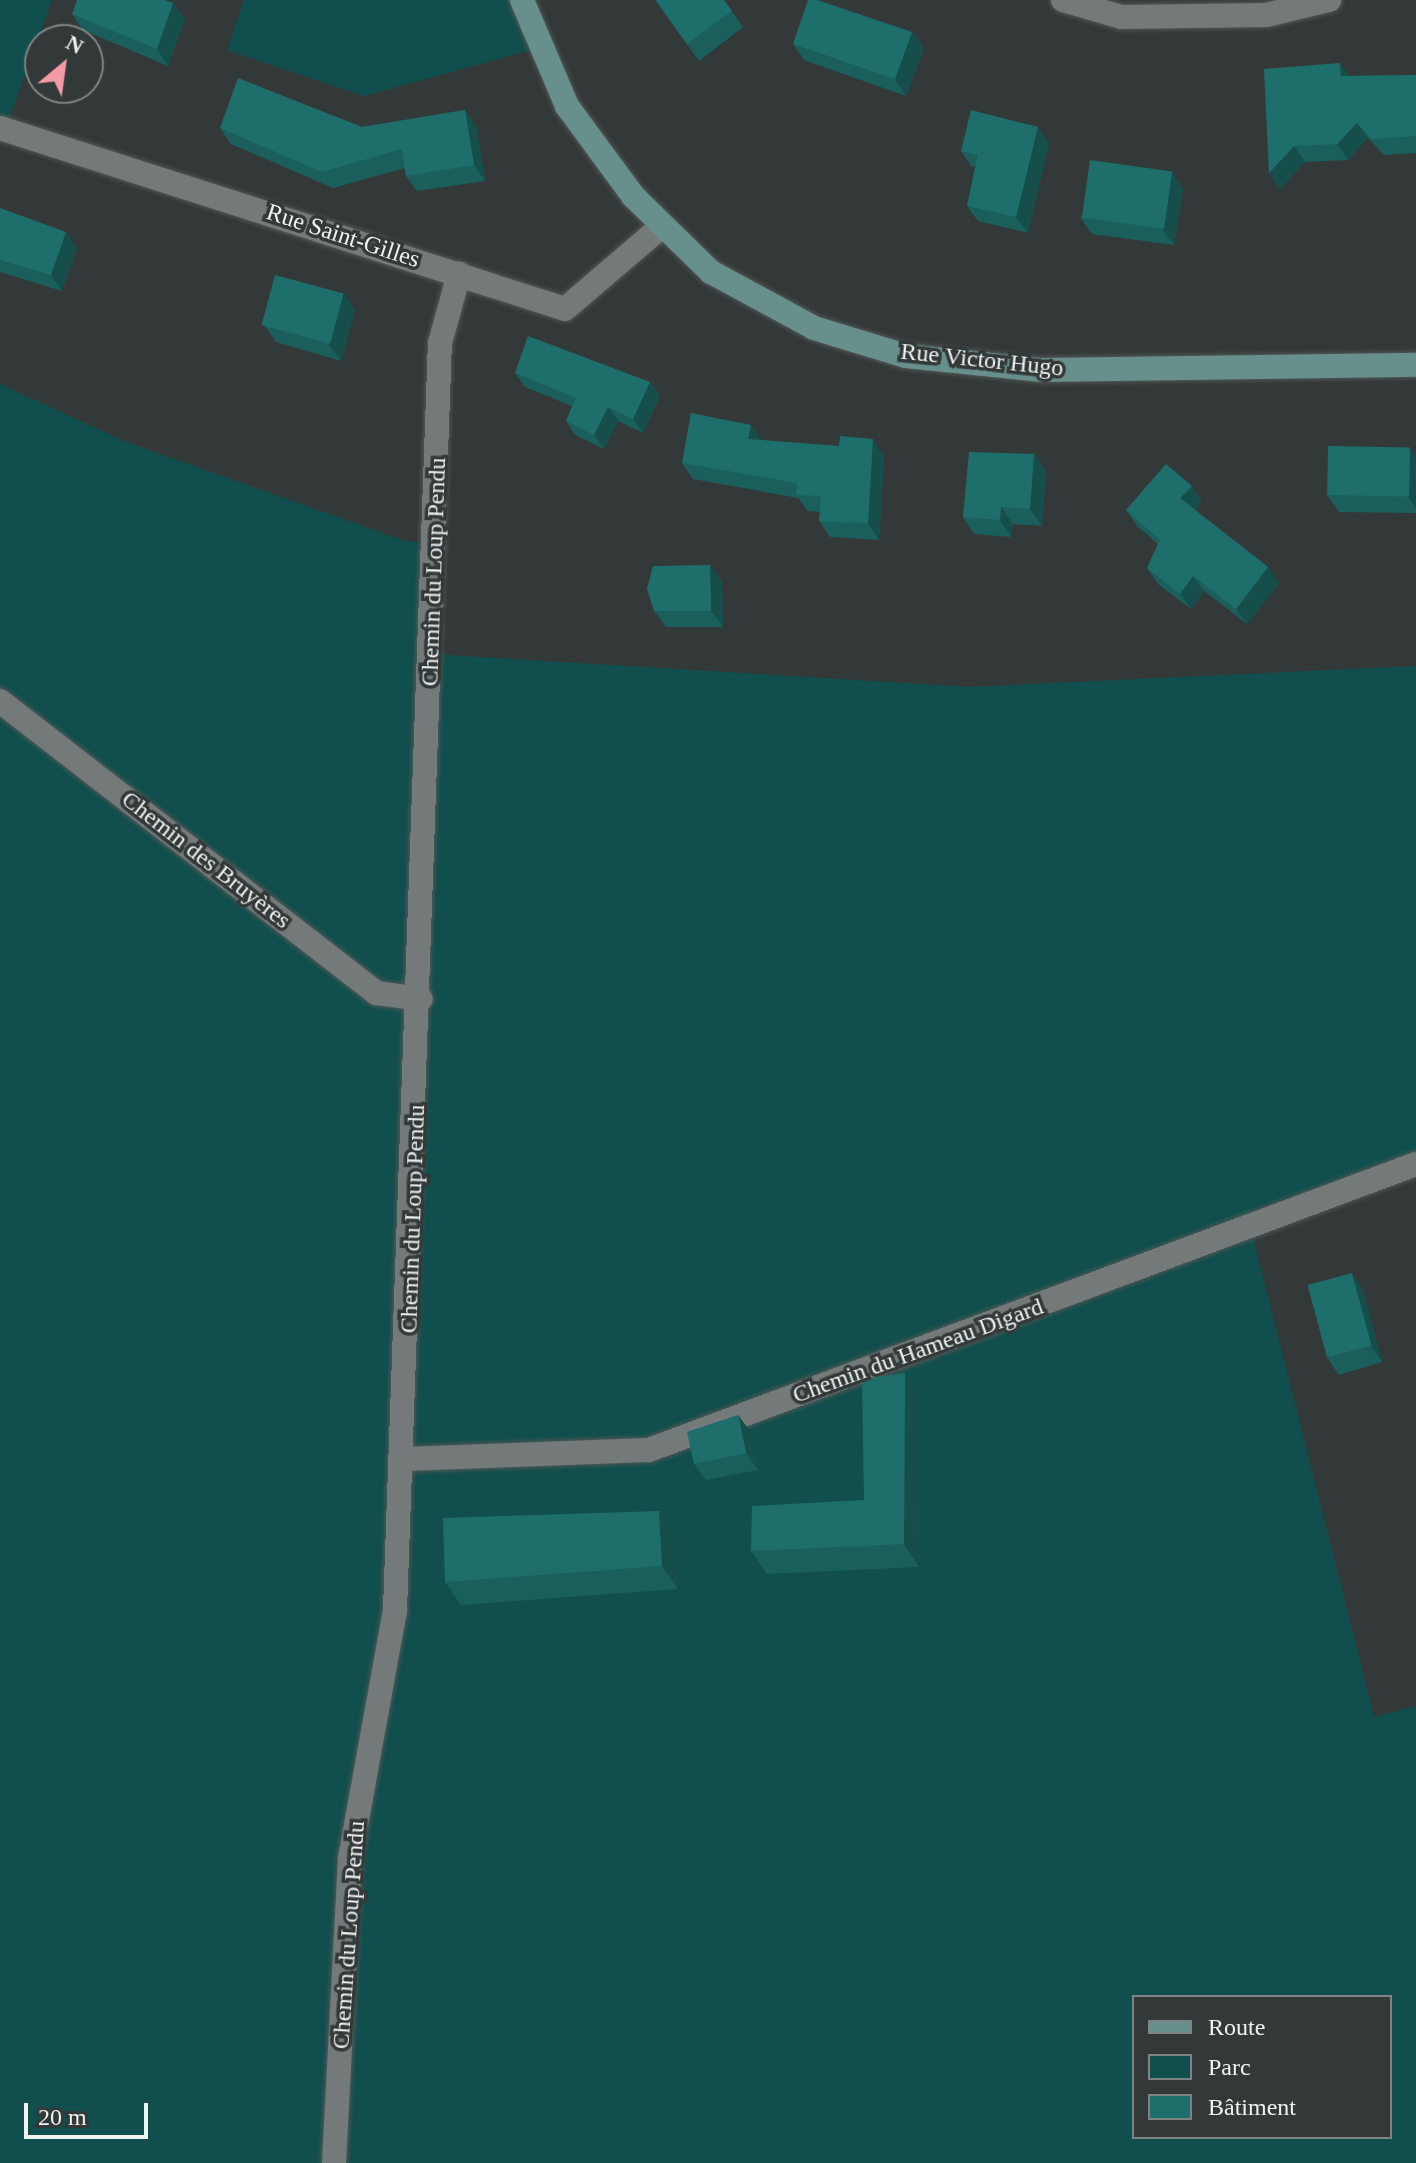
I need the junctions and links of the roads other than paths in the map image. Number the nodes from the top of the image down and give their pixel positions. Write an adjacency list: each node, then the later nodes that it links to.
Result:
1 (522, 0): 5 (main road, Rue Victor Hugo)
2 (1063, 0): 3 (street)
3 (1329, 0)
4 (0, 128): 6 (street, Rue Saint-Gilles)
5 (661, 227): 6 (street, Rue Saint-Gilles); 7 (main road, Rue Victor Hugo)
6 (459, 274): 9 (street, Chemin du Loup Pendu)
7 (1416, 365)
8 (0, 701): 9 (street, Chemin des Bruyères)
9 (421, 999): 11 (street, Chemin du Loup Pendu)
10 (1416, 1164): 11 (street, Chemin du Hameau Digard)
11 (404, 1459): 12 (street, Chemin du Loup Pendu)
12 (334, 2163)

